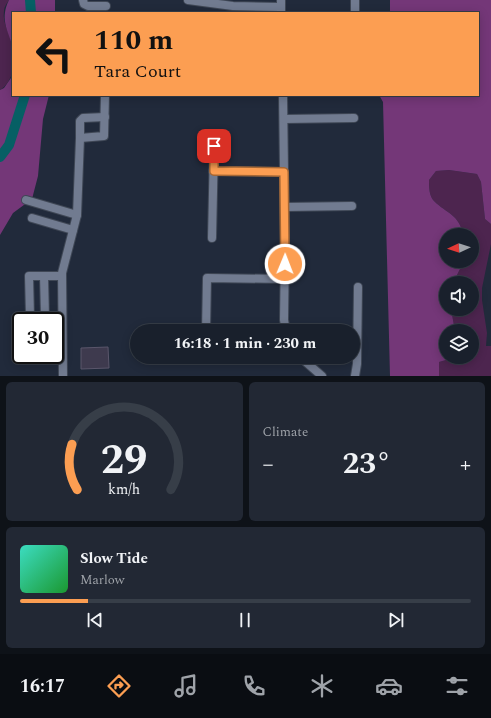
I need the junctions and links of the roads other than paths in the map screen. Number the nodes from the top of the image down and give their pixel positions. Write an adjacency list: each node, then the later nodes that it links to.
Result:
1 (83, 0): 4 (street)
2 (188, 0): 5 (street)
3 (355, 0): 6 (street)
4 (106, 6)
5 (281, 7)
6 (355, 12)
7 (105, 96): 9 (street)
8 (283, 96): 11 (street)
9 (105, 117): 12 (street); 12 (street)
10 (354, 118): 11 (street)
11 (284, 119): 15 (street)
12 (80, 138): 19 (street)
13 (214, 146): 14 (street)
14 (214, 171): 15 (street); 22 (street)
15 (284, 172): 18 (street)
16 (26, 200): 19 (street)
17 (352, 206): 18 (street)
18 (285, 207): 25 (street)
19 (77, 215): 21 (street)
20 (32, 218): 21 (street)
21 (73, 230): 24 (street)
22 (212, 238)
23 (44, 276): 24 (street); 27 (street); 28 (street)
24 (62, 276): 29 (street)
25 (285, 280): 30 (street); 31 (street)
26 (358, 287): 36 (street)
27 (30, 312)
28 (45, 312)
29 (61, 312)
30 (206, 324)
31 (285, 324)
32 (63, 364): 34 (street)
33 (308, 364): 35 (street)
34 (63, 376)
35 (322, 376)
36 (355, 376)

